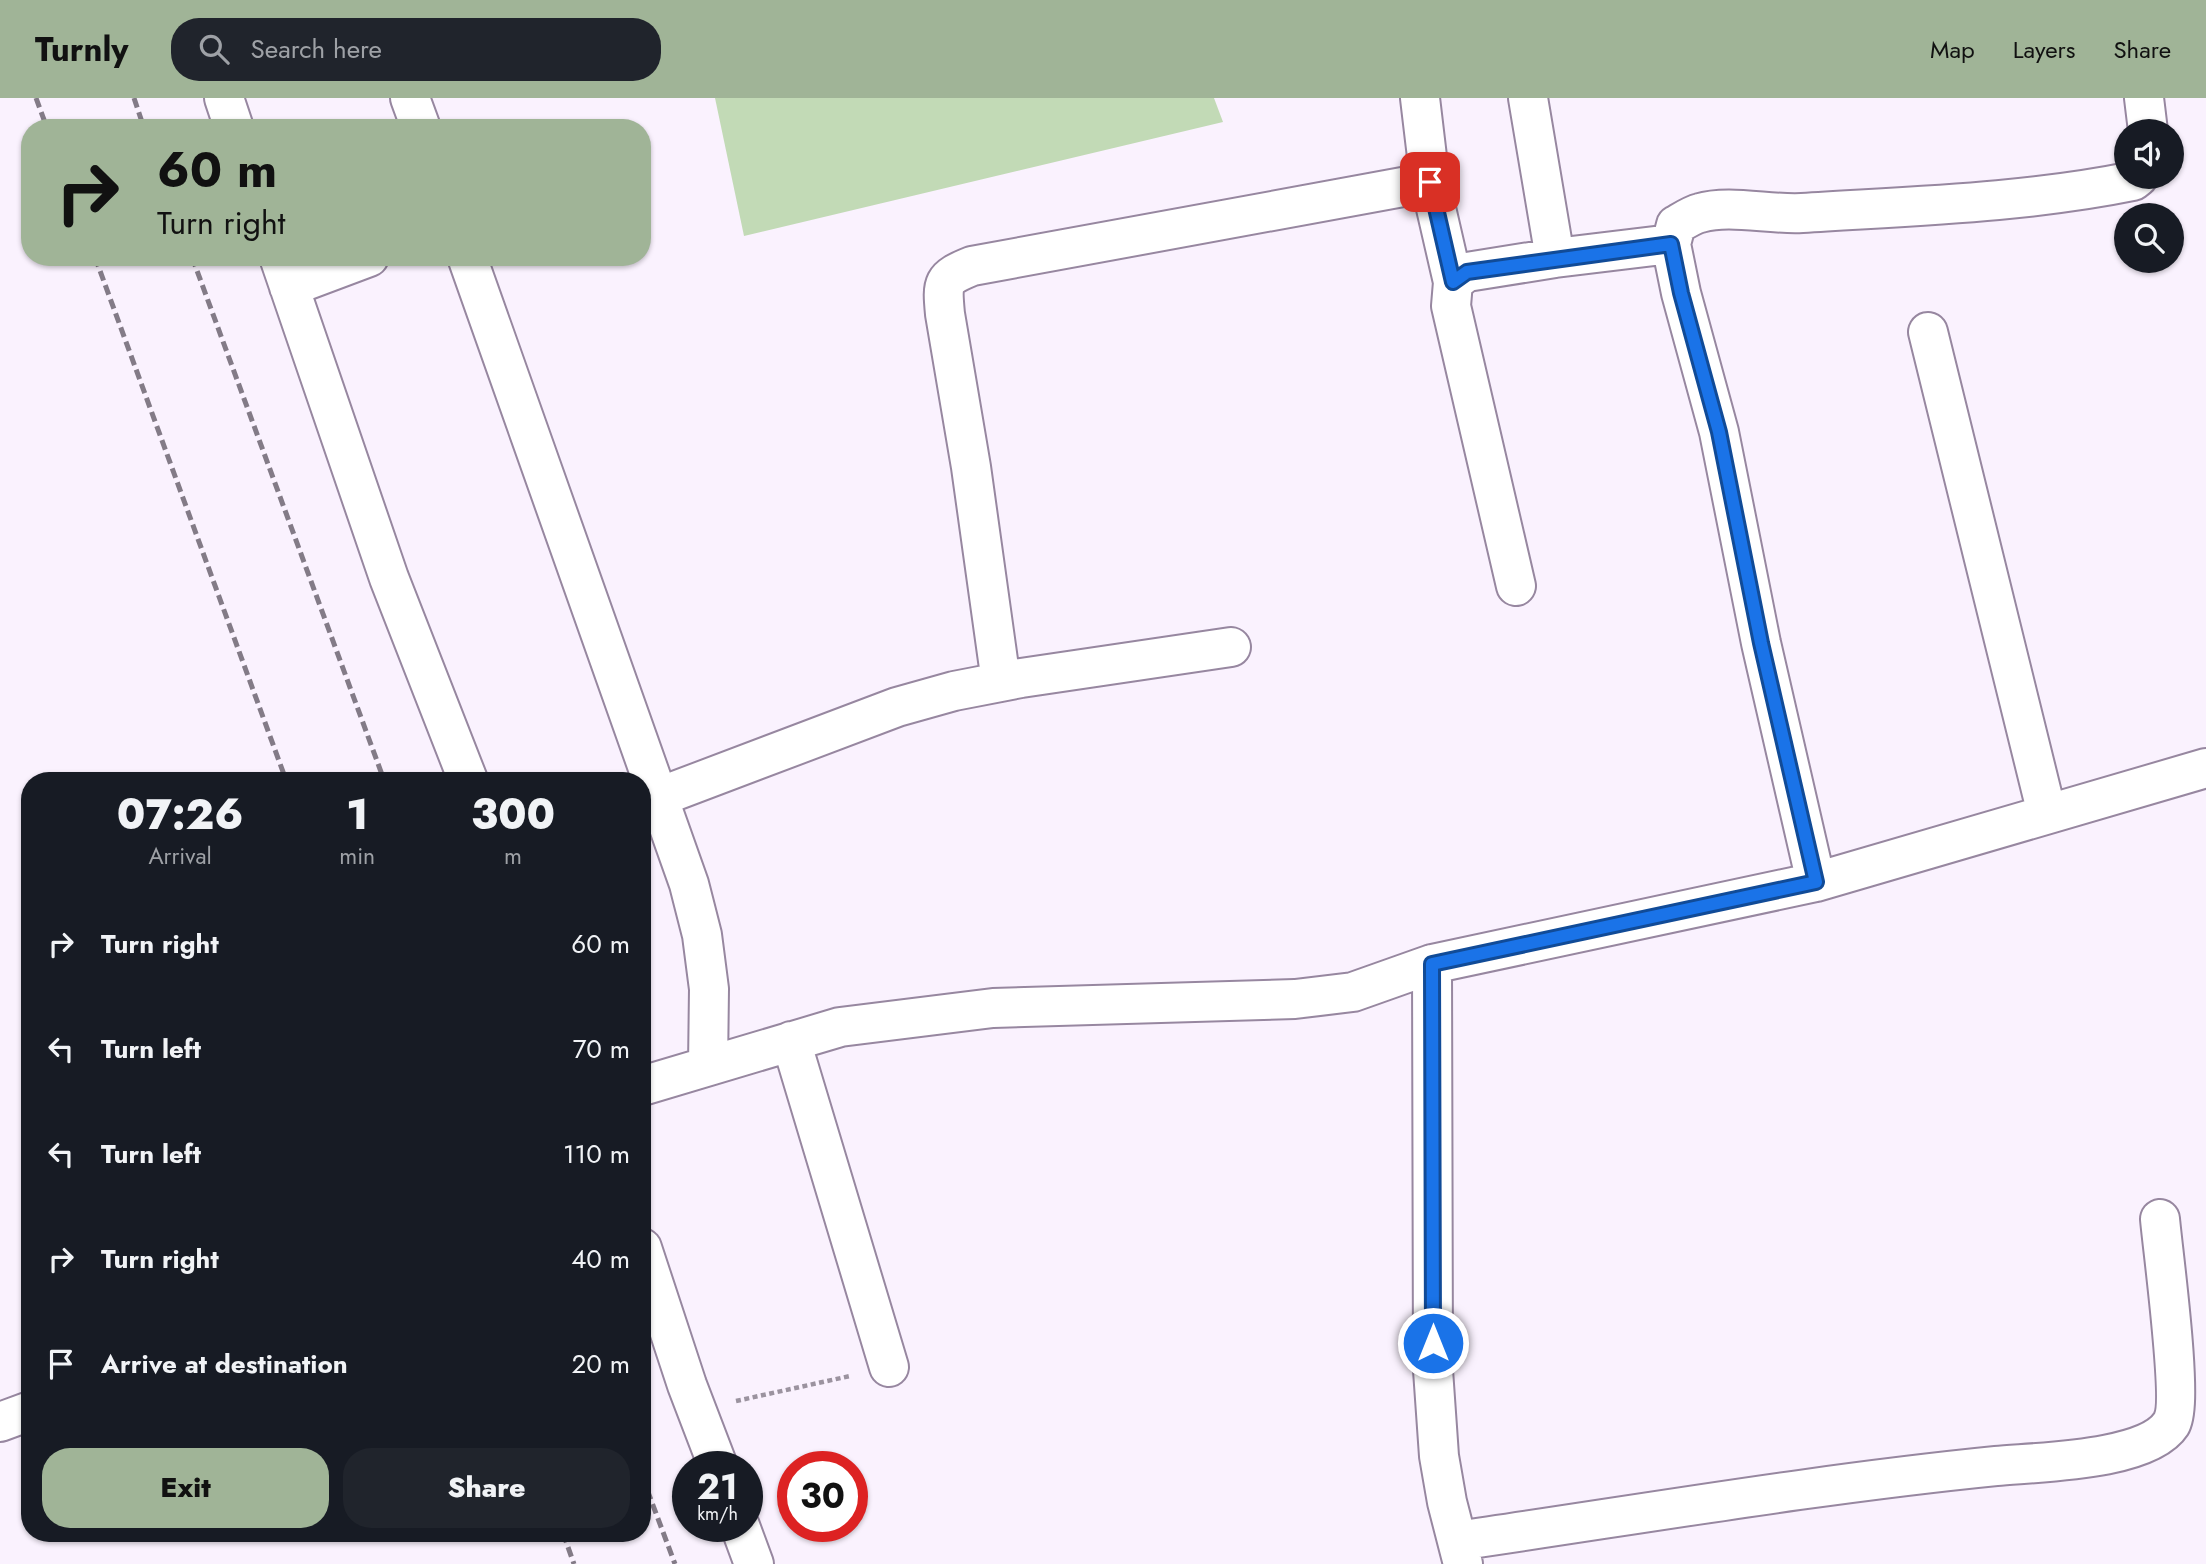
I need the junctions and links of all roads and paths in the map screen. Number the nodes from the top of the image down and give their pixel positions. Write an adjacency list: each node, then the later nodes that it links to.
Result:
1 (224, 98): 6 (street)
2 (410, 98): 7 (street)
3 (1420, 98): 9 (street)
4 (1528, 98): 12 (street)
5 (2144, 98): 8 (street)
6 (231, 119)
7 (418, 119)
8 (2147, 119)
9 (1430, 182): 16 (street); 20 (street)
10 (2114, 185): 11 (street)
11 (1671, 244): 12 (street); 27 (street)
12 (1555, 258): 16 (street)
13 (318, 266): 15 (street)
14 (470, 266): 23 (street)
15 (284, 272): 22 (street)
16 (1453, 282): 18 (street)
17 (1928, 332): 26 (street)
18 (1516, 586)
19 (1231, 647): 20 (street)
20 (1001, 682): 25 (street)
21 (2206, 768): 26 (street)
22 (465, 772)
23 (650, 772)
24 (651, 774): 25 (street)
25 (659, 797): 30 (street)
26 (2047, 814): 27 (street)
27 (1816, 882): 28 (street)
28 (1432, 964): 29 (street); 40 (street)
29 (791, 1041): 30 (street); 34 (street)
30 (708, 1066): 31 (street)
31 (651, 1083)
32 (2160, 1219): 40 (street)
33 (651, 1275): 35 (street)
34 (889, 1367): 35 (path)
35 (697, 1410): 38 (street)
36 (21, 1414): 37 (street)
37 (0, 1422)
38 (712, 1451)
39 (746, 1542): 41 (street)
40 (1460, 1553)
41 (754, 1564)

